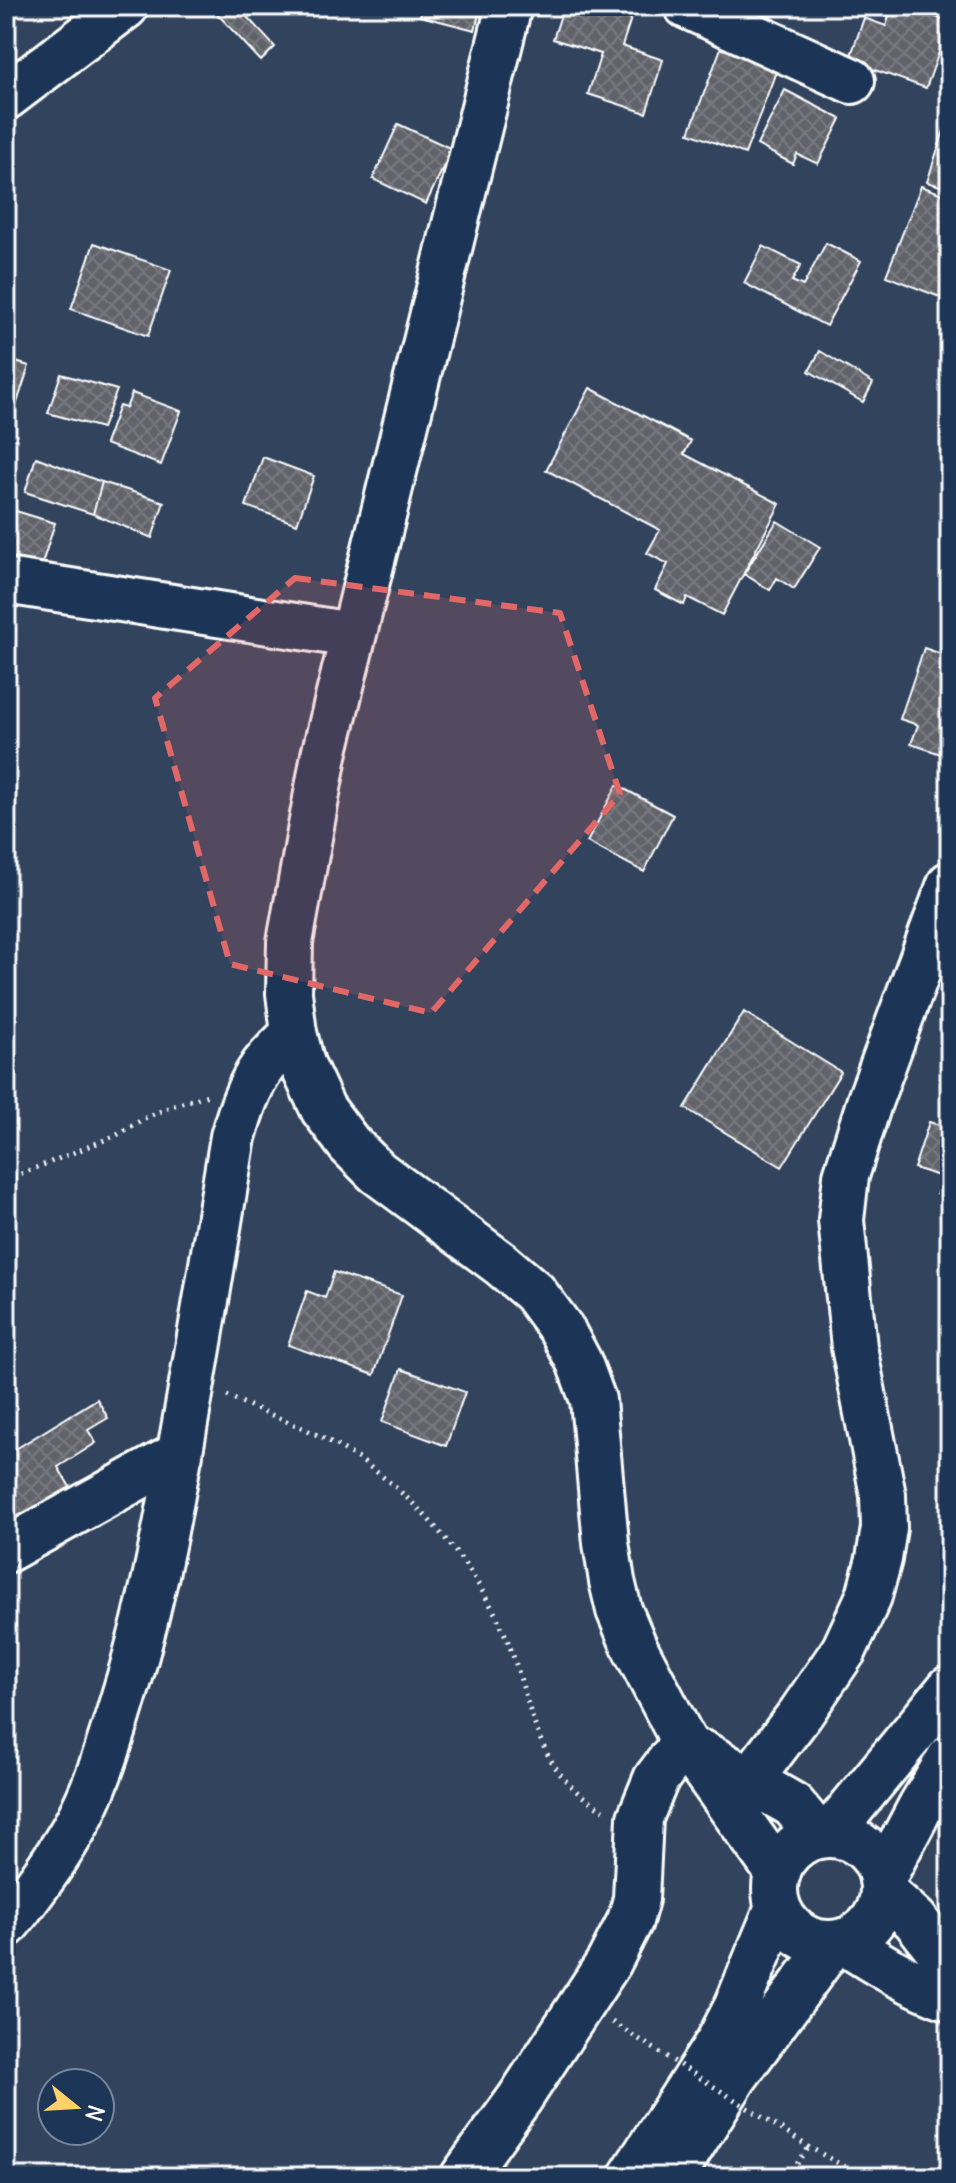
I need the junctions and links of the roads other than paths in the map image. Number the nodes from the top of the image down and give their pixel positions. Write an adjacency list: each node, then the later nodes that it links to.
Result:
1 (509, 6): 7 (main road)
2 (687, 6): 4 (main road)
3 (109, 11): 5 (main road)
4 (852, 81)
5 (6, 97)
6 (6, 581): 7 (main road)
7 (352, 635): 9 (main road)
8 (950, 884): 15 (main road)
9 (294, 1033): 10 (main road); 13 (main road)
10 (180, 1454): 11 (main road); 19 (main road)
11 (6, 1550)
12 (950, 1688): 16 (main road)
13 (684, 1742): 15 (main road); 18 (main road); 23 (main road)
14 (950, 1758): 17 (main road)
15 (749, 1781): 16 (main road)
16 (824, 1836): 17 (main road); 18 (main road)
17 (883, 1885): 20 (main road); 21 (main road)
18 (778, 1890): 20 (main road); 24 (main road)
19 (6, 1925)
20 (838, 1942): 22 (main road); 25 (main road)
21 (950, 1965)
22 (950, 1998)
23 (463, 2177)
24 (631, 2177)
25 (672, 2177)

